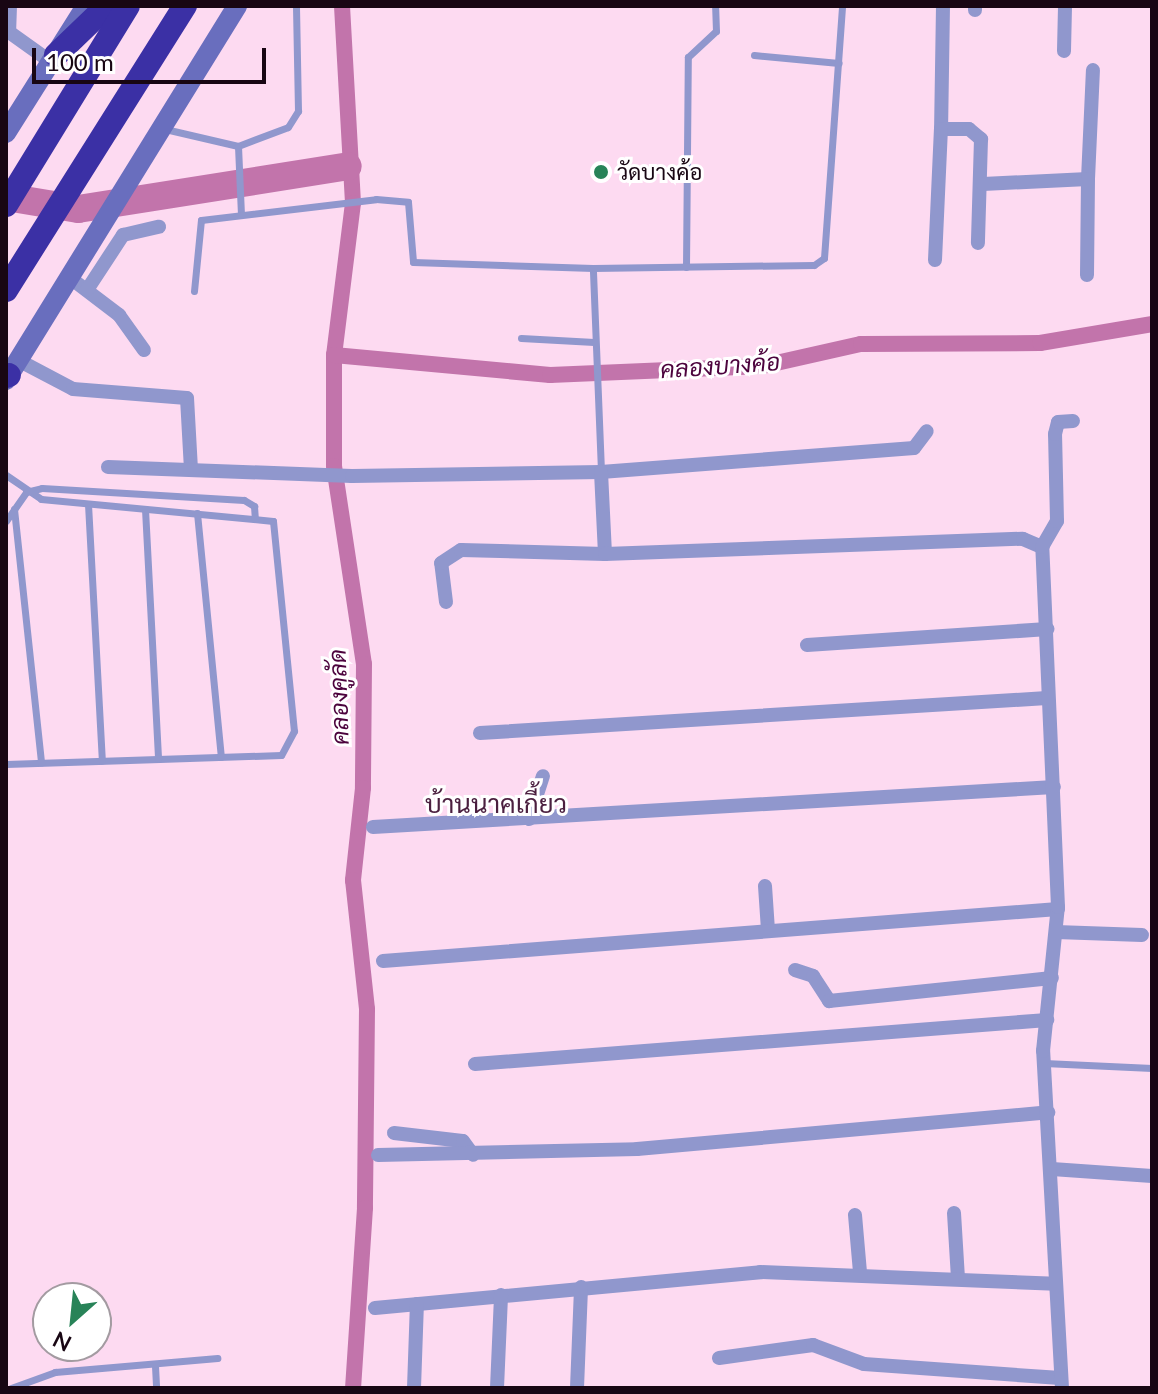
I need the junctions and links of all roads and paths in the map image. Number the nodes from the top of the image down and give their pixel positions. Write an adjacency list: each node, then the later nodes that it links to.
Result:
1 (10, 6): 14 (street)
2 (86, 6): 14 (main road)
3 (107, 6): 14 (highway)
4 (128, 6): 23 (highway)
5 (185, 6): 32 (highway)
6 (237, 6): 17 (main road)
7 (296, 6): 20 (lane)
8 (715, 6): 28 (lane)
9 (842, 6): 15 (lane)
10 (943, 6): 18 (street)
11 (1065, 6): 12 (street)
12 (1064, 51)
13 (754, 55): 15 (lane)
14 (54, 59): 19 (main road)
15 (839, 63): 28 (lane)
16 (1093, 70): 21 (street)
17 (159, 127): 20 (lane); 31 (main road)
18 (941, 129): 22 (street); 27 (street)
19 (6, 133)
20 (238, 146): 24 (lane)
21 (1088, 179): 22 (street); 30 (street)
22 (983, 184): 26 (street)
23 (6, 205)
24 (241, 212): 29 (lane); 34 (lane)
25 (159, 227): 33 (street)
26 (978, 243)
27 (935, 260)
28 (686, 267): 29 (lane)
29 (593, 268): 36 (lane)
30 (1087, 275)
31 (69, 277): 33 (street); 38 (main road)
32 (6, 290)
33 (87, 290): 37 (street)
34 (194, 291)
35 (521, 338): 36 (lane)
36 (594, 342): 43 (lane)
37 (144, 350)
38 (10, 373): 42 (street)
39 (1073, 421): 52 (street)
40 (927, 431): 43 (street)
41 (108, 467): 42 (street)
42 (191, 470): 43 (street)
43 (601, 472): 53 (street)
44 (6, 475): 45 (lane)
45 (26, 492): 46 (lane); 47 (lane); 50 (lane)
46 (88, 504): 48 (lane); 61 (lane)
47 (14, 509): 51 (lane); 62 (lane)
48 (145, 509): 49 (lane); 60 (lane)
49 (197, 513): 50 (lane); 59 (lane)
50 (255, 519): 59 (lane)
51 (6, 521)
52 (1042, 547): 53 (street); 55 (street)
53 (605, 554): 54 (street)
54 (446, 602)
55 (1047, 629): 56 (street); 57 (street)
56 (807, 645)
57 (1047, 698): 58 (street); 65 (street)
58 (480, 733)
59 (221, 757): 60 (lane)
60 (158, 759): 61 (lane)
61 (102, 761): 62 (lane)
62 (41, 763): 63 (lane)
63 (6, 764)
64 (543, 776): 66 (street)
65 (1054, 787): 66 (street); 69 (street)
66 (529, 819): 67 (street)
67 (373, 827)
68 (765, 886): 70 (street)
69 (1058, 909): 70 (street); 71 (street)
70 (768, 930): 73 (street)
71 (1056, 932): 72 (street); 75 (street)
72 (1142, 935)
73 (383, 961)
74 (795, 970): 75 (street)
75 (1052, 978): 76 (street)
76 (1047, 1020): 77 (street); 78 (street)
77 (1044, 1063): 79 (lane); 80 (street)
78 (475, 1064)
79 (1152, 1068)
80 (1048, 1112): 83 (street); 84 (street)
81 (394, 1133): 83 (street)
82 (378, 1155): 83 (street)
83 (473, 1155)
84 (1052, 1169): 85 (street); 90 (street)
85 (1152, 1176)
86 (954, 1213): 89 (street)
87 (855, 1215): 88 (street)
88 (860, 1272): 89 (street); 91 (street)
89 (958, 1279): 90 (street)
90 (1055, 1284): 98 (street)
91 (581, 1287): 92 (street); 103 (street)
92 (501, 1295): 93 (street); 102 (street)
93 (417, 1304): 94 (street); 101 (street)
94 (375, 1308)
95 (217, 1358): 97 (lane)
96 (719, 1358): 98 (street)
97 (155, 1366): 99 (lane); 100 (lane)
98 (1061, 1383)
99 (11, 1388)
100 (156, 1388)
101 (414, 1388)
102 (497, 1388)
103 (577, 1388)

